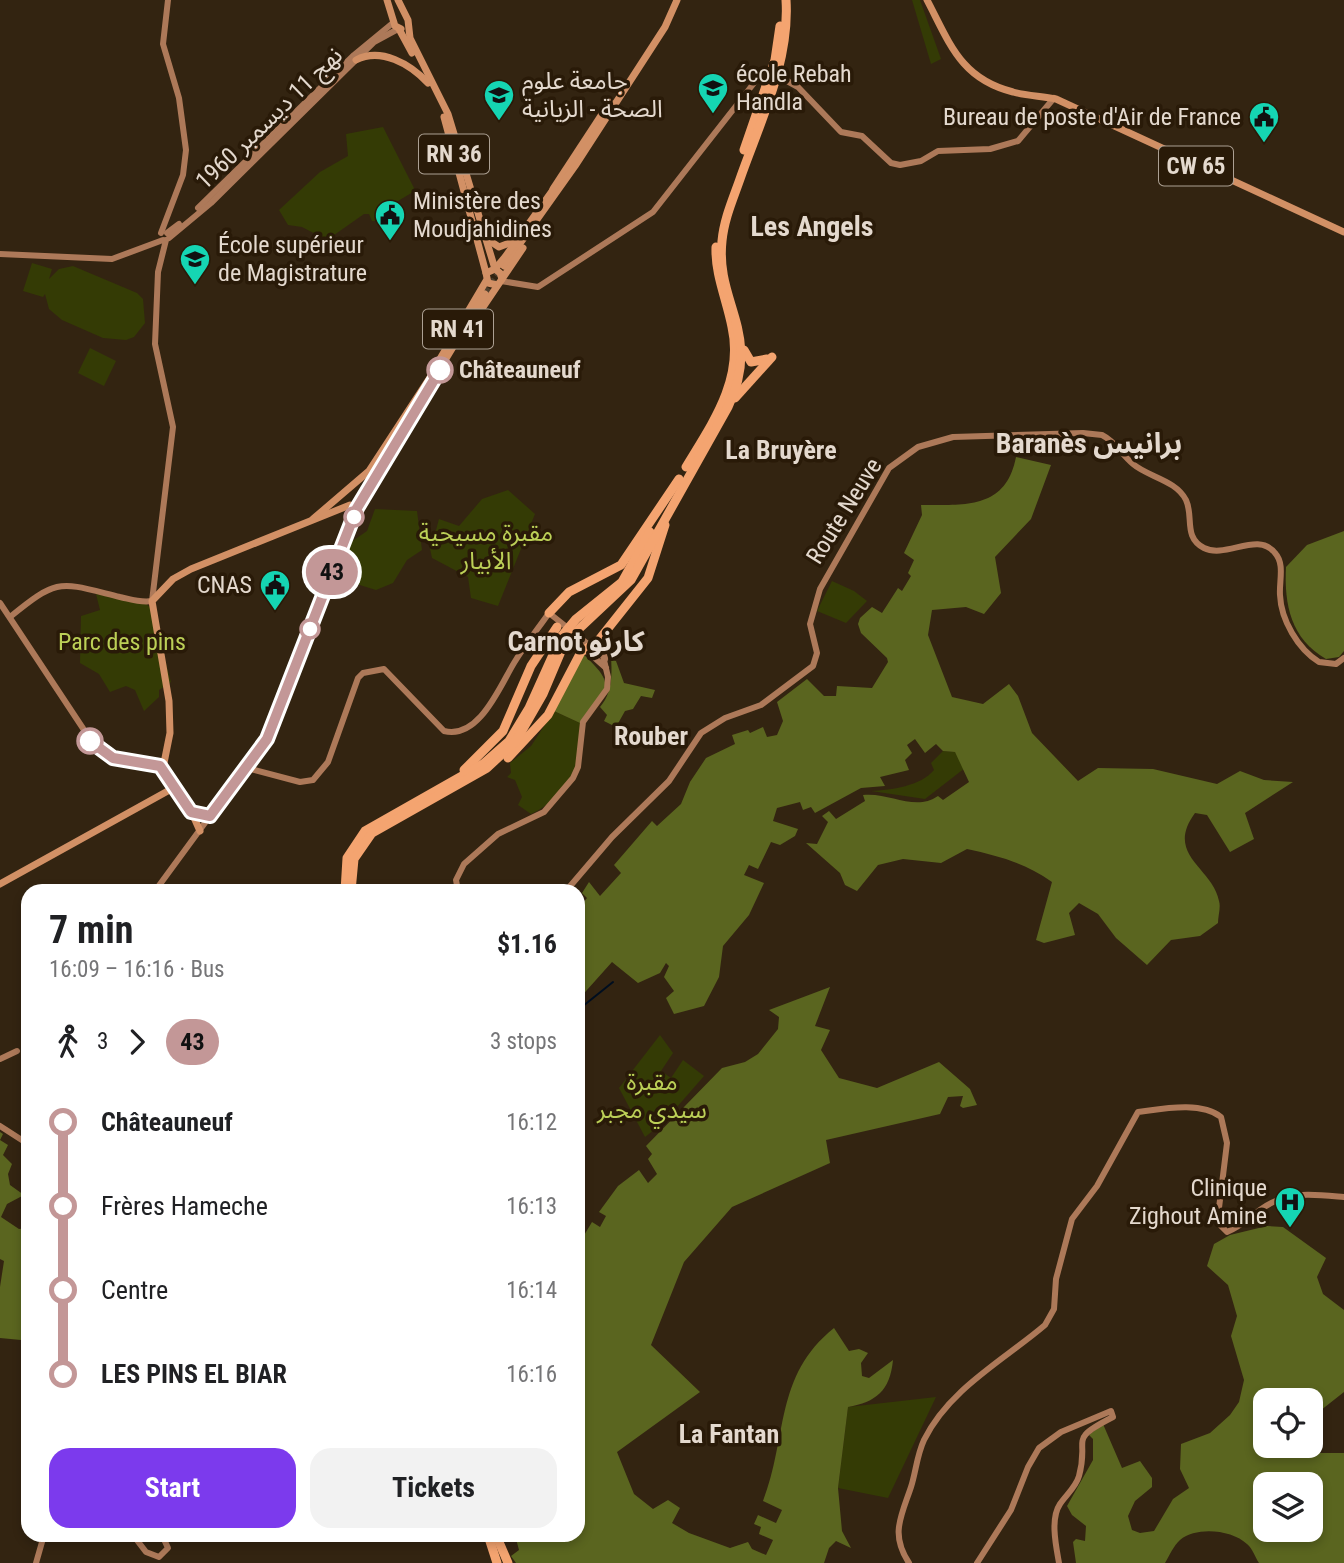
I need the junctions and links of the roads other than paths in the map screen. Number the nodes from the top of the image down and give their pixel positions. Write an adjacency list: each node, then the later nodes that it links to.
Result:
1 (168, 0): 19 (main road)
2 (387, 0): 3 (main road); 9 (main road, RN 36)
3 (397, 0): 8 (main road)
4 (675, 0): 15 (main road, RN 41)
5 (780, 0): 12 (highway)
6 (786, 0): 12 (highway)
7 (927, 0): 14 (main road, CW 65)
8 (405, 16): 9 (main road); 10 (main road)
9 (396, 25): 10 (main road); 11 (main road, نهج 11 ديسمبر 1960); 13 (main road, RN 36); 19 (main road, نهج 11 ديسمبر 1960)
10 (407, 26): 17 (main road, RN 36)
11 (356, 60): 13 (main road); 19 (main road, نهج 11 ديسمبر 1960)
12 (774, 74): 14 (main road); 23 (main road); 24 (highway); 28 (highway)
13 (428, 83): 22 (main road, RN 36)
14 (1054, 98): 18 (main road, CW 65)
15 (557, 188): 16 (main road, RN 41); 21 (main road, RN 41); 23 (main road, RN 41)
16 (528, 222): 17 (main road); 21 (main road, RN 41)
17 (481, 229): 21 (main road, RN 36)
18 (1344, 232)
19 (164, 237): 20 (main road, نهج 11 ديسمبر 1960); 31 (main road)
20 (0, 252)
21 (500, 267): 22 (main road); 23 (main road)
22 (486, 277): 23 (main road); 26 (main road, RN 41)
23 (500, 282): 25 (main road, RN 41)
24 (741, 337): 27 (highway); 27 (highway)
25 (439, 371): 26 (main road, RN 41); 29 (main road)
26 (430, 377): 30 (main road, RN 41)
27 (724, 414): 28 (highway)
28 (675, 491): 34 (highway); 36 (highway); 43 (highway); 45 (highway)
29 (357, 508): 30 (main road); 42 (main road)
30 (310, 522): 31 (main road)
31 (152, 601): 33 (main road); 41 (main road)
32 (0, 603): 33 (main road)
33 (10, 617): 41 (main road)
34 (546, 617): 35 (main road); 42 (main road)
35 (561, 626): 37 (main road); 45 (highway)
36 (603, 635): 37 (highway); 39 (main road)
37 (585, 644): 39 (main road); 40 (main road); 43 (highway)
38 (1344, 658): 54 (main road, Route Neuve)
39 (606, 661): 40 (main road)
40 (607, 670): 53 (main road)
41 (163, 768): 44 (main road)
42 (247, 768): 47 (main road)
43 (461, 784): 52 (highway)
44 (175, 787): 46 (main road); 49 (main road)
45 (441, 788): 51 (highway)
46 (191, 812): 47 (main road); 48 (main road)
47 (210, 816): 48 (main road)
48 (200, 831): 50 (main road)
49 (0, 884)
50 (160, 884)
51 (346, 884)
52 (352, 884)
53 (457, 884)
54 (572, 884)
55 (21, 1053): 56 (main road)
56 (0, 1059)
57 (0, 1126): 58 (main road)
58 (21, 1140)
59 (1344, 1197): 67 (main road)
60 (42, 1542): 66 (main road)
61 (138, 1542): 62 (main road)
62 (165, 1542)
63 (491, 1542): 65 (highway)
64 (497, 1542): 65 (highway)
65 (498, 1560)
66 (36, 1563)
67 (909, 1563)
68 (977, 1563): 69 (main road)
69 (1059, 1563)

